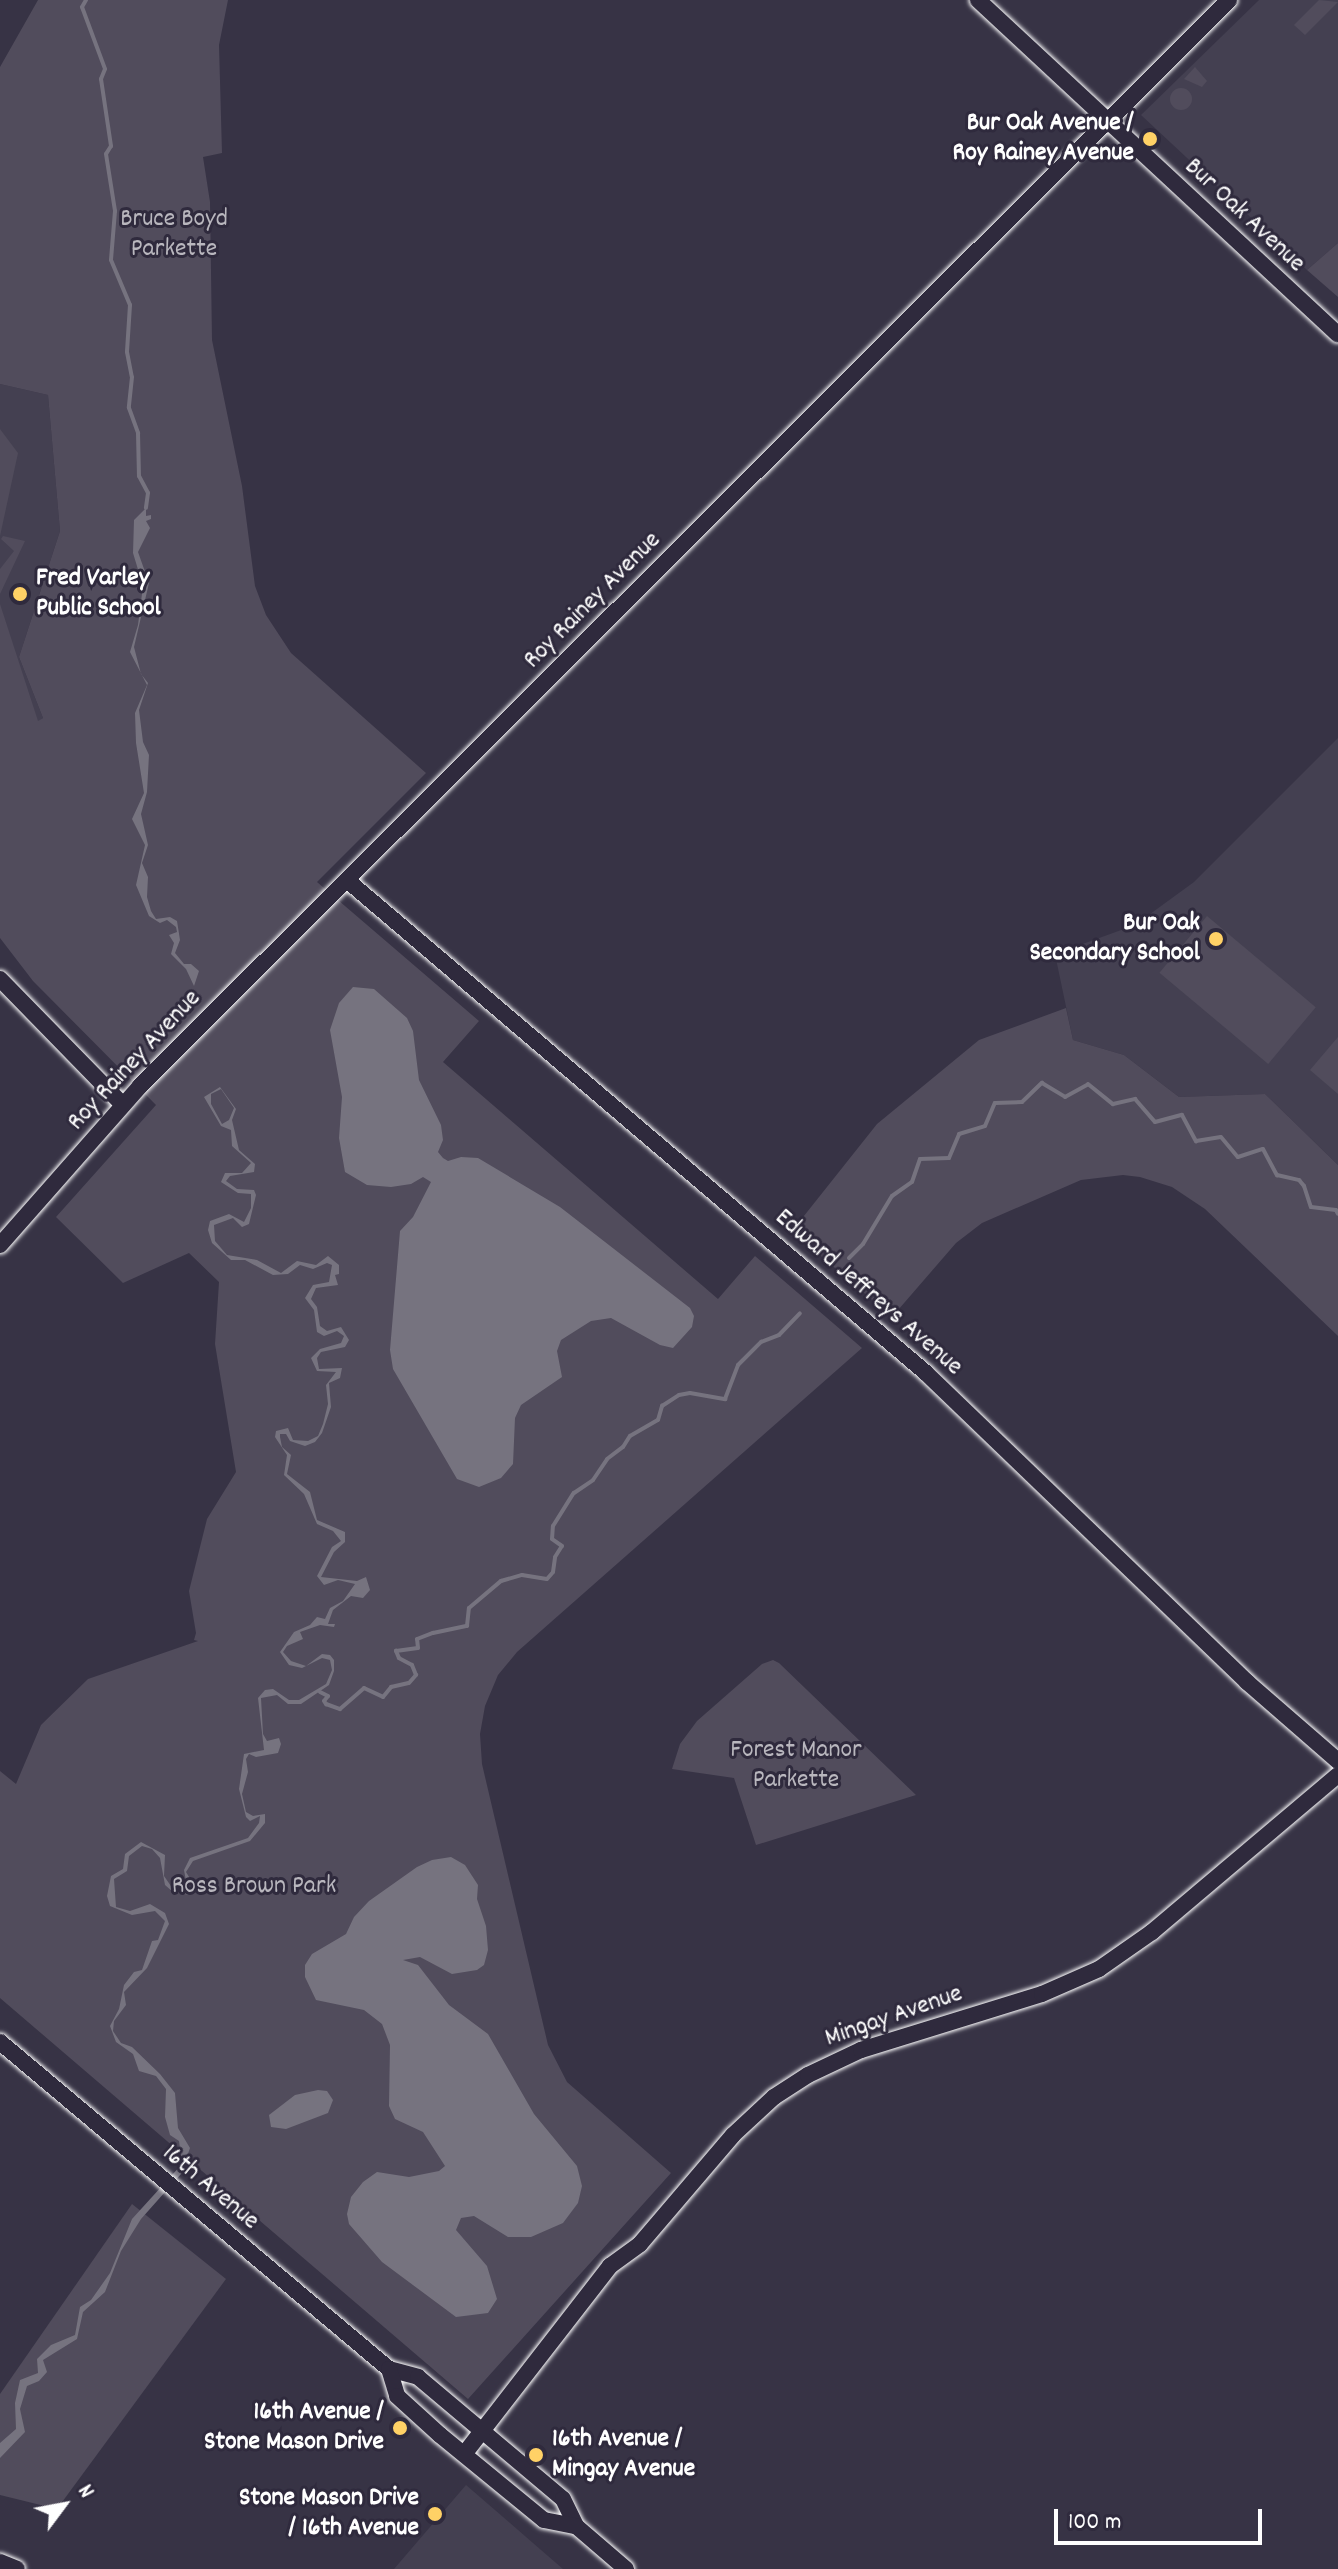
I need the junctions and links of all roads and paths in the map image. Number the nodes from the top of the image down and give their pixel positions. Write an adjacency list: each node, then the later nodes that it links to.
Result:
1 (978, 0): 3 (street, Bur Oak Avenue)
2 (1229, 0): 3 (street, Roy Rainey Avenue)
3 (1108, 123): 4 (street, Bur Oak Avenue); 5 (street, Roy Rainey Avenue)
4 (1338, 334)
5 (348, 881): 7 (street, Roy Rainey Avenue); 9 (street, Edward Jeffreys Avenue)
6 (0, 979): 7 (street)
7 (123, 1105): 8 (street, Roy Rainey Avenue)
8 (0, 1245)
9 (1338, 1761)
10 (1338, 1775): 13 (street, Mingay Avenue)
11 (0, 2042): 12 (street, 16th Avenue)
12 (389, 2369): 13 (street, 16th Avenue); 14 (street, 16th Avenue)
13 (482, 2432): 14 (street, Mingay Avenue); 15 (street, 16th Avenue)
14 (465, 2453): 15 (street, 16th Avenue)
15 (576, 2526): 18 (street, 16th Avenue)
16 (0, 2562): 17 (street)
17 (17, 2569)
18 (626, 2569)

